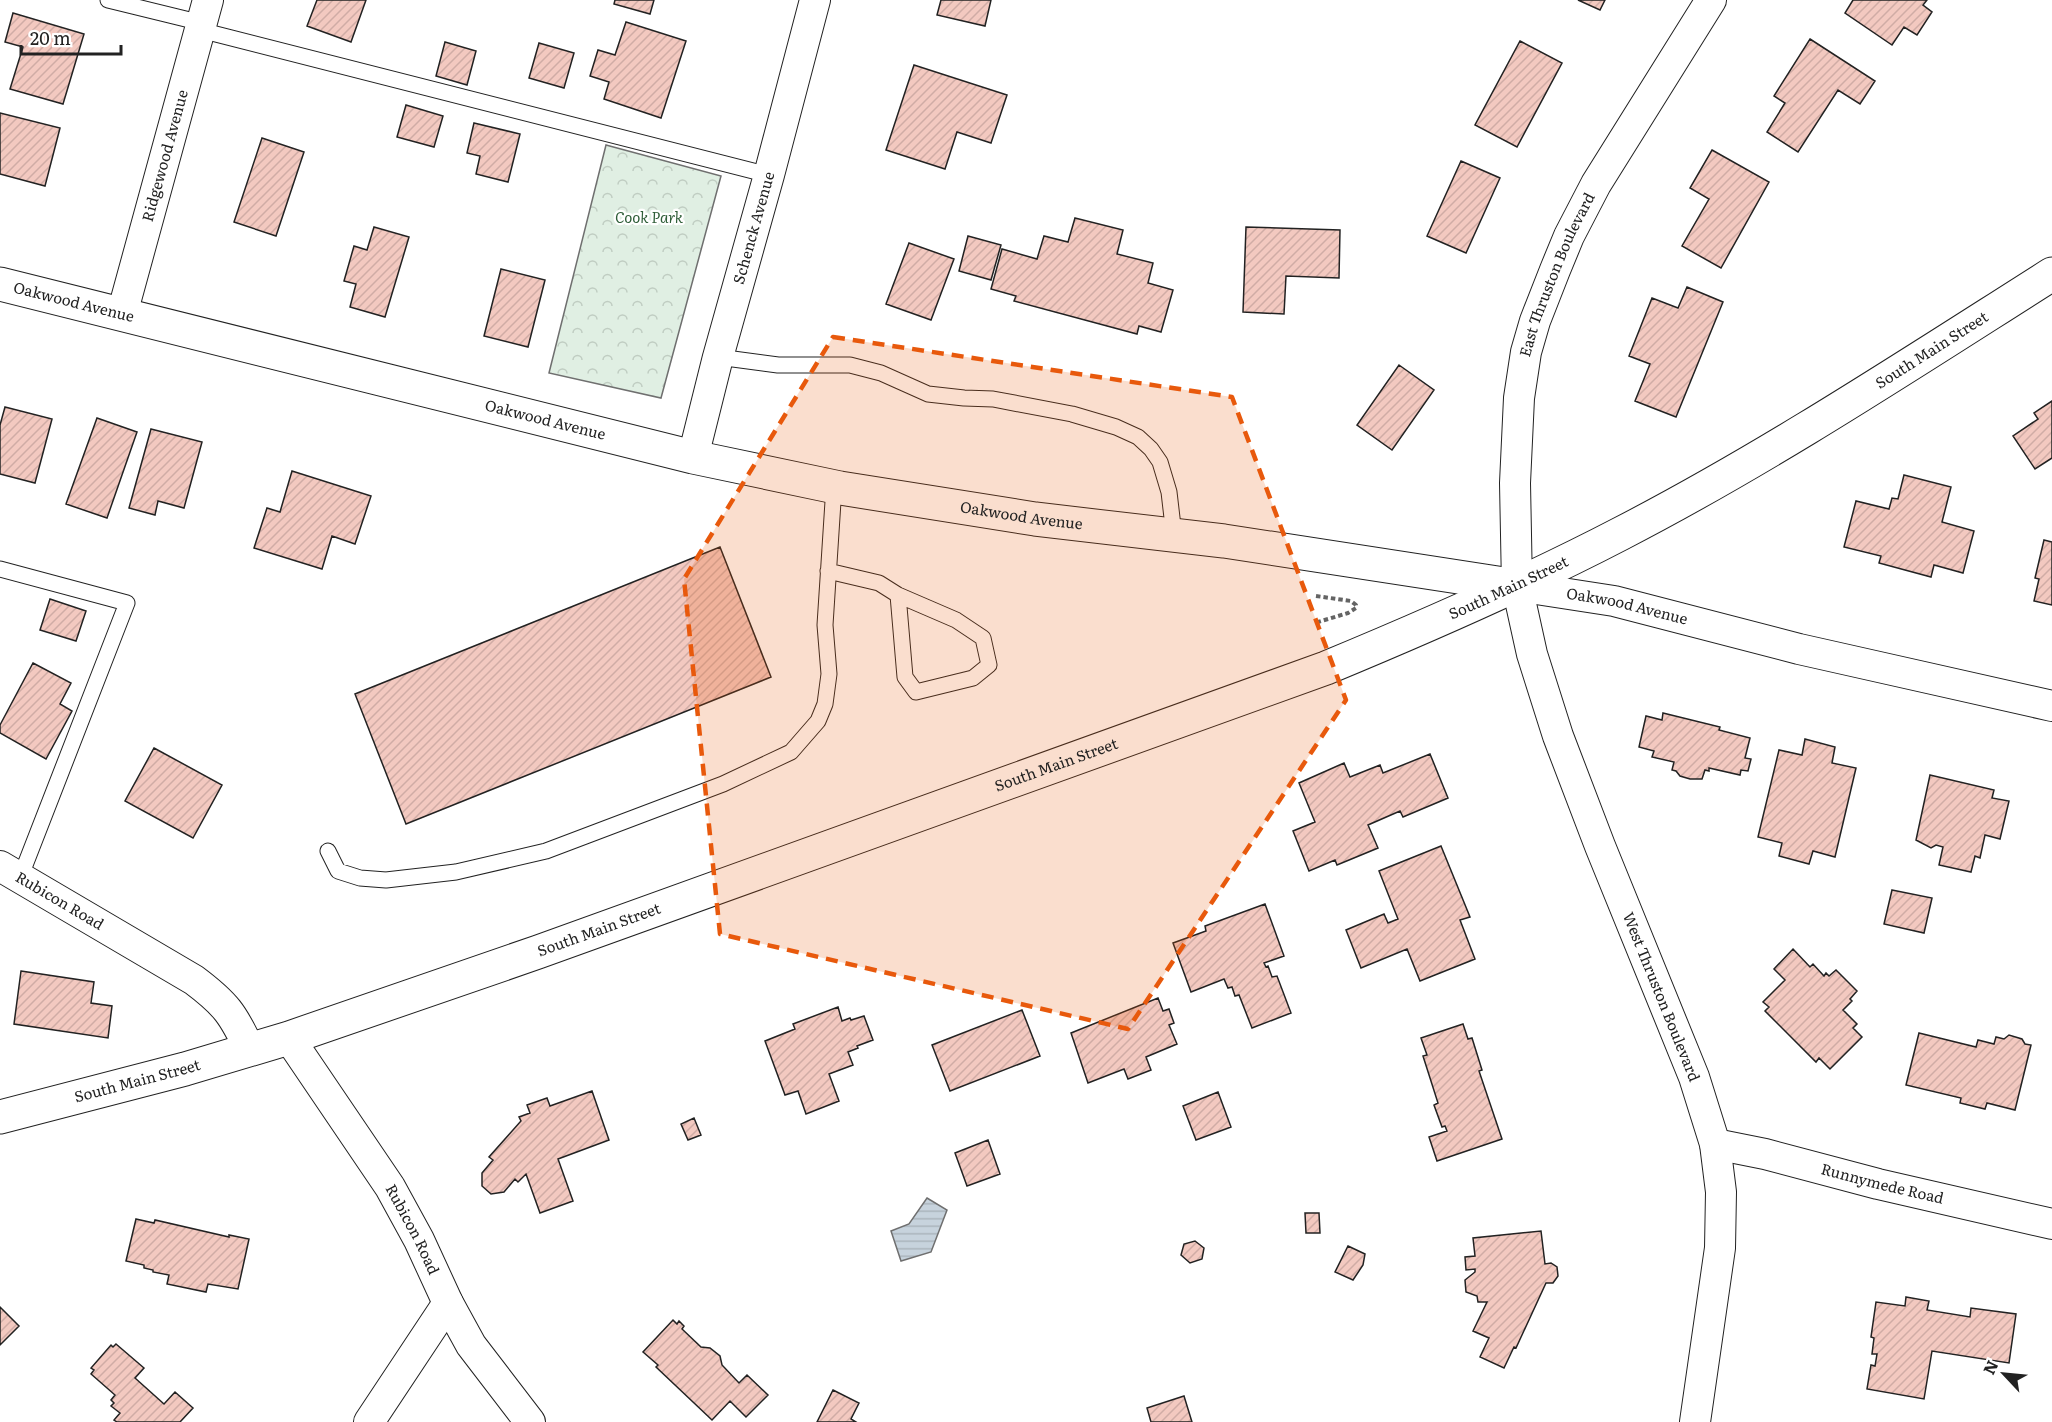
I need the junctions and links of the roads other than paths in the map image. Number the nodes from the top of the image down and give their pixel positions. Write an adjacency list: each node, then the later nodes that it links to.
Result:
1 (108, 0): 4 (lane)
2 (815, 0): 5 (street, Schenck Avenue)
3 (1711, 0): 15 (street, East Thruston Boulevard)
4 (204, 18): 5 (lane); 8 (street, Ridgewood Avenue)
5 (769, 175): 9 (street, Schenck Avenue)
6 (2052, 274): 15 (main road, South Main Street)
7 (0, 284): 8 (main road, Oakwood Avenue)
8 (122, 314): 10 (main road, Oakwood Avenue)
9 (718, 357): 10 (street, Schenck Avenue); 12 (lane)
10 (693, 457): 11 (main road, Oakwood Avenue)
11 (834, 486): 12 (main road, Oakwood Avenue); 14 (lane)
12 (1174, 535): 15 (main road, Oakwood Avenue)
13 (0, 569): 19 (lane)
14 (828, 571): 16 (lane); 18 (lane)
15 (1517, 586): 17 (street, Oakwood Avenue); 20 (main road, South Main Street); 23 (street, West Thruston Boulevard)
16 (898, 595): 16 (lane)
17 (2052, 706)
18 (328, 851)
19 (10, 872): 21 (street, Rubicon Road)
20 (289, 1038): 21 (main road, South Main Street); 25 (street, Rubicon Road)
21 (250, 1050): 22 (main road, South Main Street)
22 (0, 1117)
23 (1714, 1144): 24 (street, Runnymede Road); 26 (street, West Thruston Boulevard)
24 (2052, 1224)
25 (448, 1303): 27 (street); 28 (street, Rubicon Road)
26 (1693, 1415)
27 (369, 1422)
28 (530, 1422)

